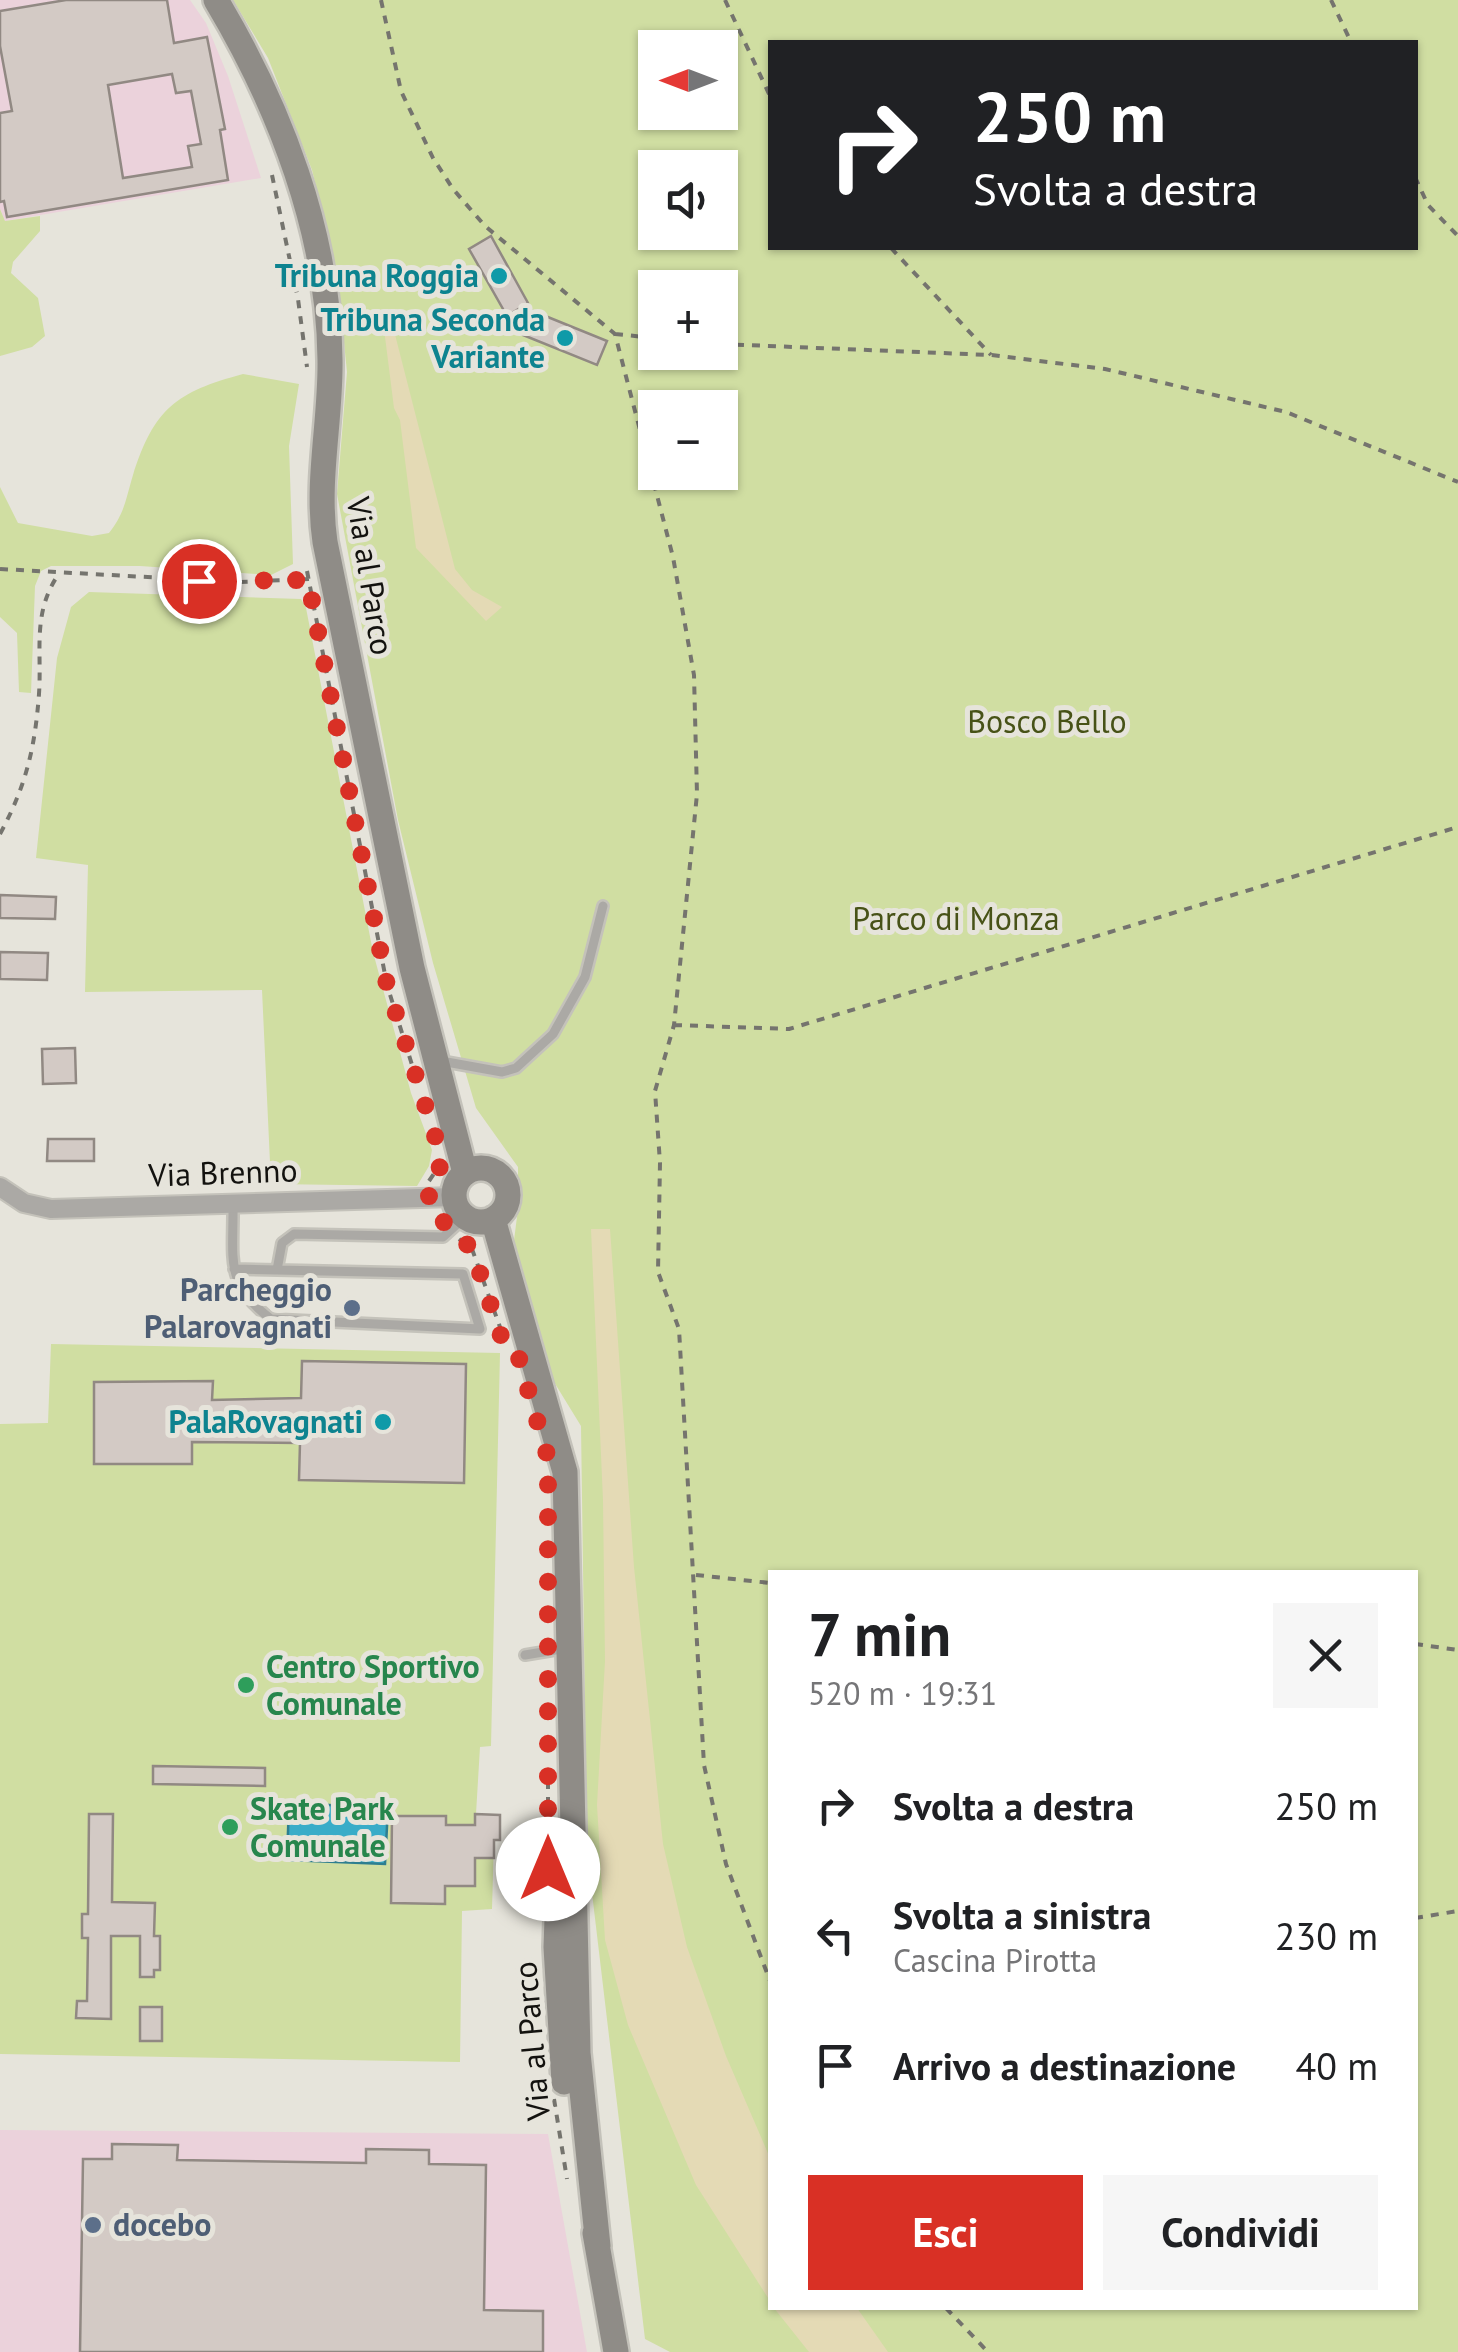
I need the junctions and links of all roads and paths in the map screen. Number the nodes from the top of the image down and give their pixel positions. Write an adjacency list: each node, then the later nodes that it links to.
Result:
1 (216, 0): 20 (street, Via al Parco)
2 (381, 0): 11 (path)
3 (725, 0): 6 (path)
4 (1331, 0): 5 (path)
5 (1350, 40)
6 (768, 92)
7 (270, 164): 15 (path)
8 (1418, 183): 9 (path)
9 (1458, 236)
10 (893, 250): 14 (path)
11 (615, 334): 12 (path); 25 (path)
12 (638, 336)
13 (738, 345): 14 (path)
14 (991, 355): 16 (path)
15 (306, 368)
16 (1458, 482)
17 (306, 566): 21 (path)
18 (0, 569): 19 (path)
19 (58, 574): 21 (path); 23 (path)
20 (334, 579): 21 (path); 26 (street, Via al Parco)
21 (308, 580): 27 (path)
22 (1458, 827): 25 (path)
23 (0, 834)
24 (603, 906): 26 (lane)
25 (674, 1025): 37 (path)
26 (438, 1060): 29 (street, Via al Parco)
27 (422, 1100)
28 (442, 1158): 32 (path)
29 (466, 1173): 32 (street); 33 (street)
30 (0, 1187): 31 (street, Via Brenno)
31 (234, 1202): 32 (street, Via Brenno); 34 (lane)
32 (449, 1210): 33 (street); 35 (lane); 36 (path)
33 (493, 1219): 40 (street, Via al Parco)
34 (234, 1269): 35 (lane); 35 (lane)
35 (277, 1270)
36 (516, 1348)
37 (696, 1575): 38 (path); 47 (path)
38 (768, 1583)
39 (1418, 1644): 41 (path)
40 (570, 1647): 42 (lane); 51 (street, Via al Parco)
41 (1458, 1650)
42 (525, 1656)
43 (548, 1768): 44 (path)
44 (548, 1827)
45 (1458, 1912): 46 (path)
46 (1418, 1918)
47 (768, 1976)
48 (552, 2088): 49 (path)
49 (568, 2182)
50 (948, 2310): 52 (path)
51 (616, 2352)
52 (988, 2352)

